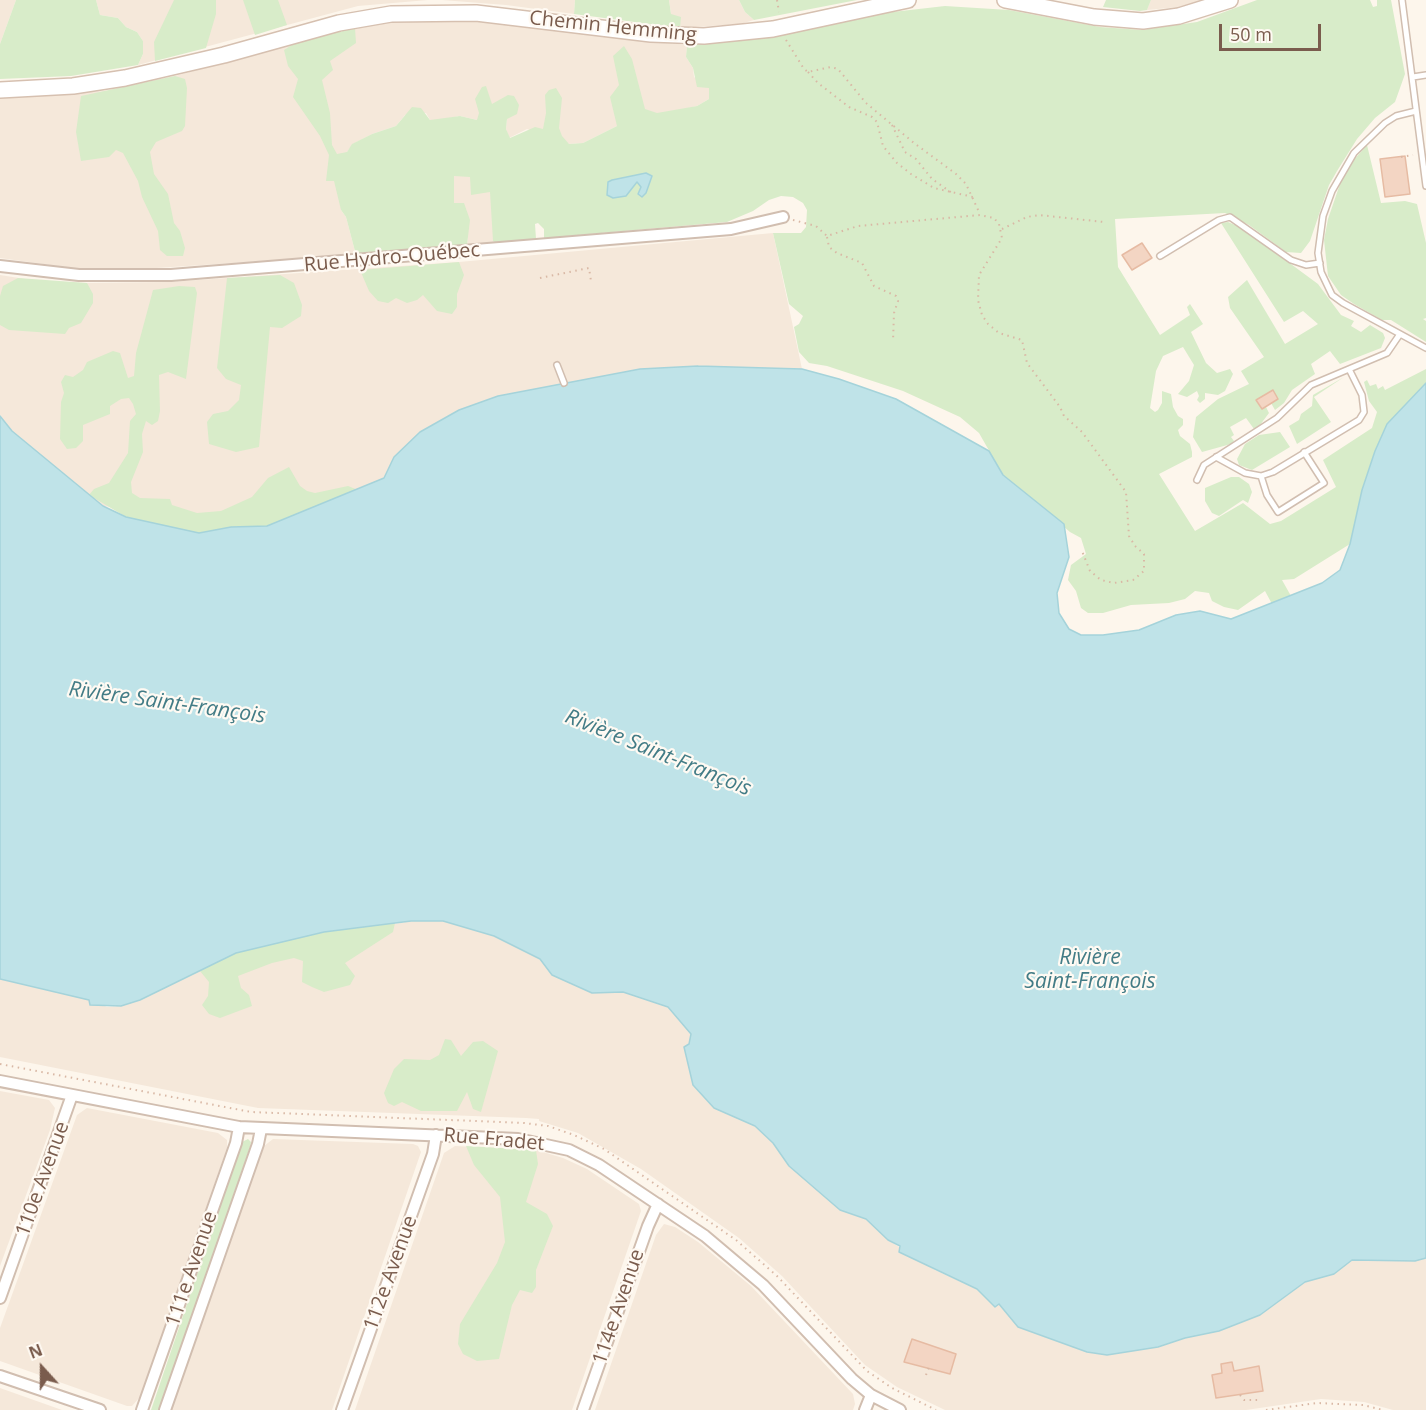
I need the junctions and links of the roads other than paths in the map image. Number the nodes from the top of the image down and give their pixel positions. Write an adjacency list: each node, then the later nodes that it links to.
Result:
1 (908, 0): 7 (street, Chemin Hemming)
2 (1005, 0): 3 (street)
3 (1230, 0)
4 (1402, 0): 6 (lane)
5 (1426, 75): 6 (lane)
6 (1413, 77): 8 (lane)
7 (0, 90)
8 (1416, 111): 9 (lane); 12 (lane)
9 (1426, 186)
10 (783, 217): 13 (street, Rue Hydro-Québec)
11 (1160, 256): 12 (lane)
12 (1320, 263): 14 (lane)
13 (0, 266)
14 (1400, 334): 15 (lane); 17 (lane)
15 (1426, 348)
16 (557, 364): 18 (lane)
17 (1349, 369): 19 (lane); 20 (lane)
18 (564, 383)
19 (1304, 452): 21 (lane); 21 (lane)
20 (1216, 457): 21 (lane); 22 (lane)
21 (1261, 476)
22 (1197, 480)
23 (0, 1081): 24 (street, Rue Fradet)
24 (72, 1095): 25 (street, Rue Fradet); 29 (street, 110e Avenue)
25 (239, 1127): 26 (street, Rue Fradet); 33 (street, 111e Avenue)
26 (261, 1129): 27 (street, Rue Fradet); 34 (street, 111e Avenue)
27 (436, 1135): 28 (street, Rue Fradet); 35 (street, 112e Avenue)
28 (658, 1204): 31 (street, Rue Fradet); 36 (street, 114e Avenue)
29 (0, 1298)
30 (0, 1376): 32 (street)
31 (872, 1395): 37 (street); 38 (street, Rue Fradet)
32 (100, 1410)
33 (142, 1410)
34 (165, 1410)
35 (342, 1410)
36 (583, 1410)
37 (865, 1410)
38 (900, 1410)

